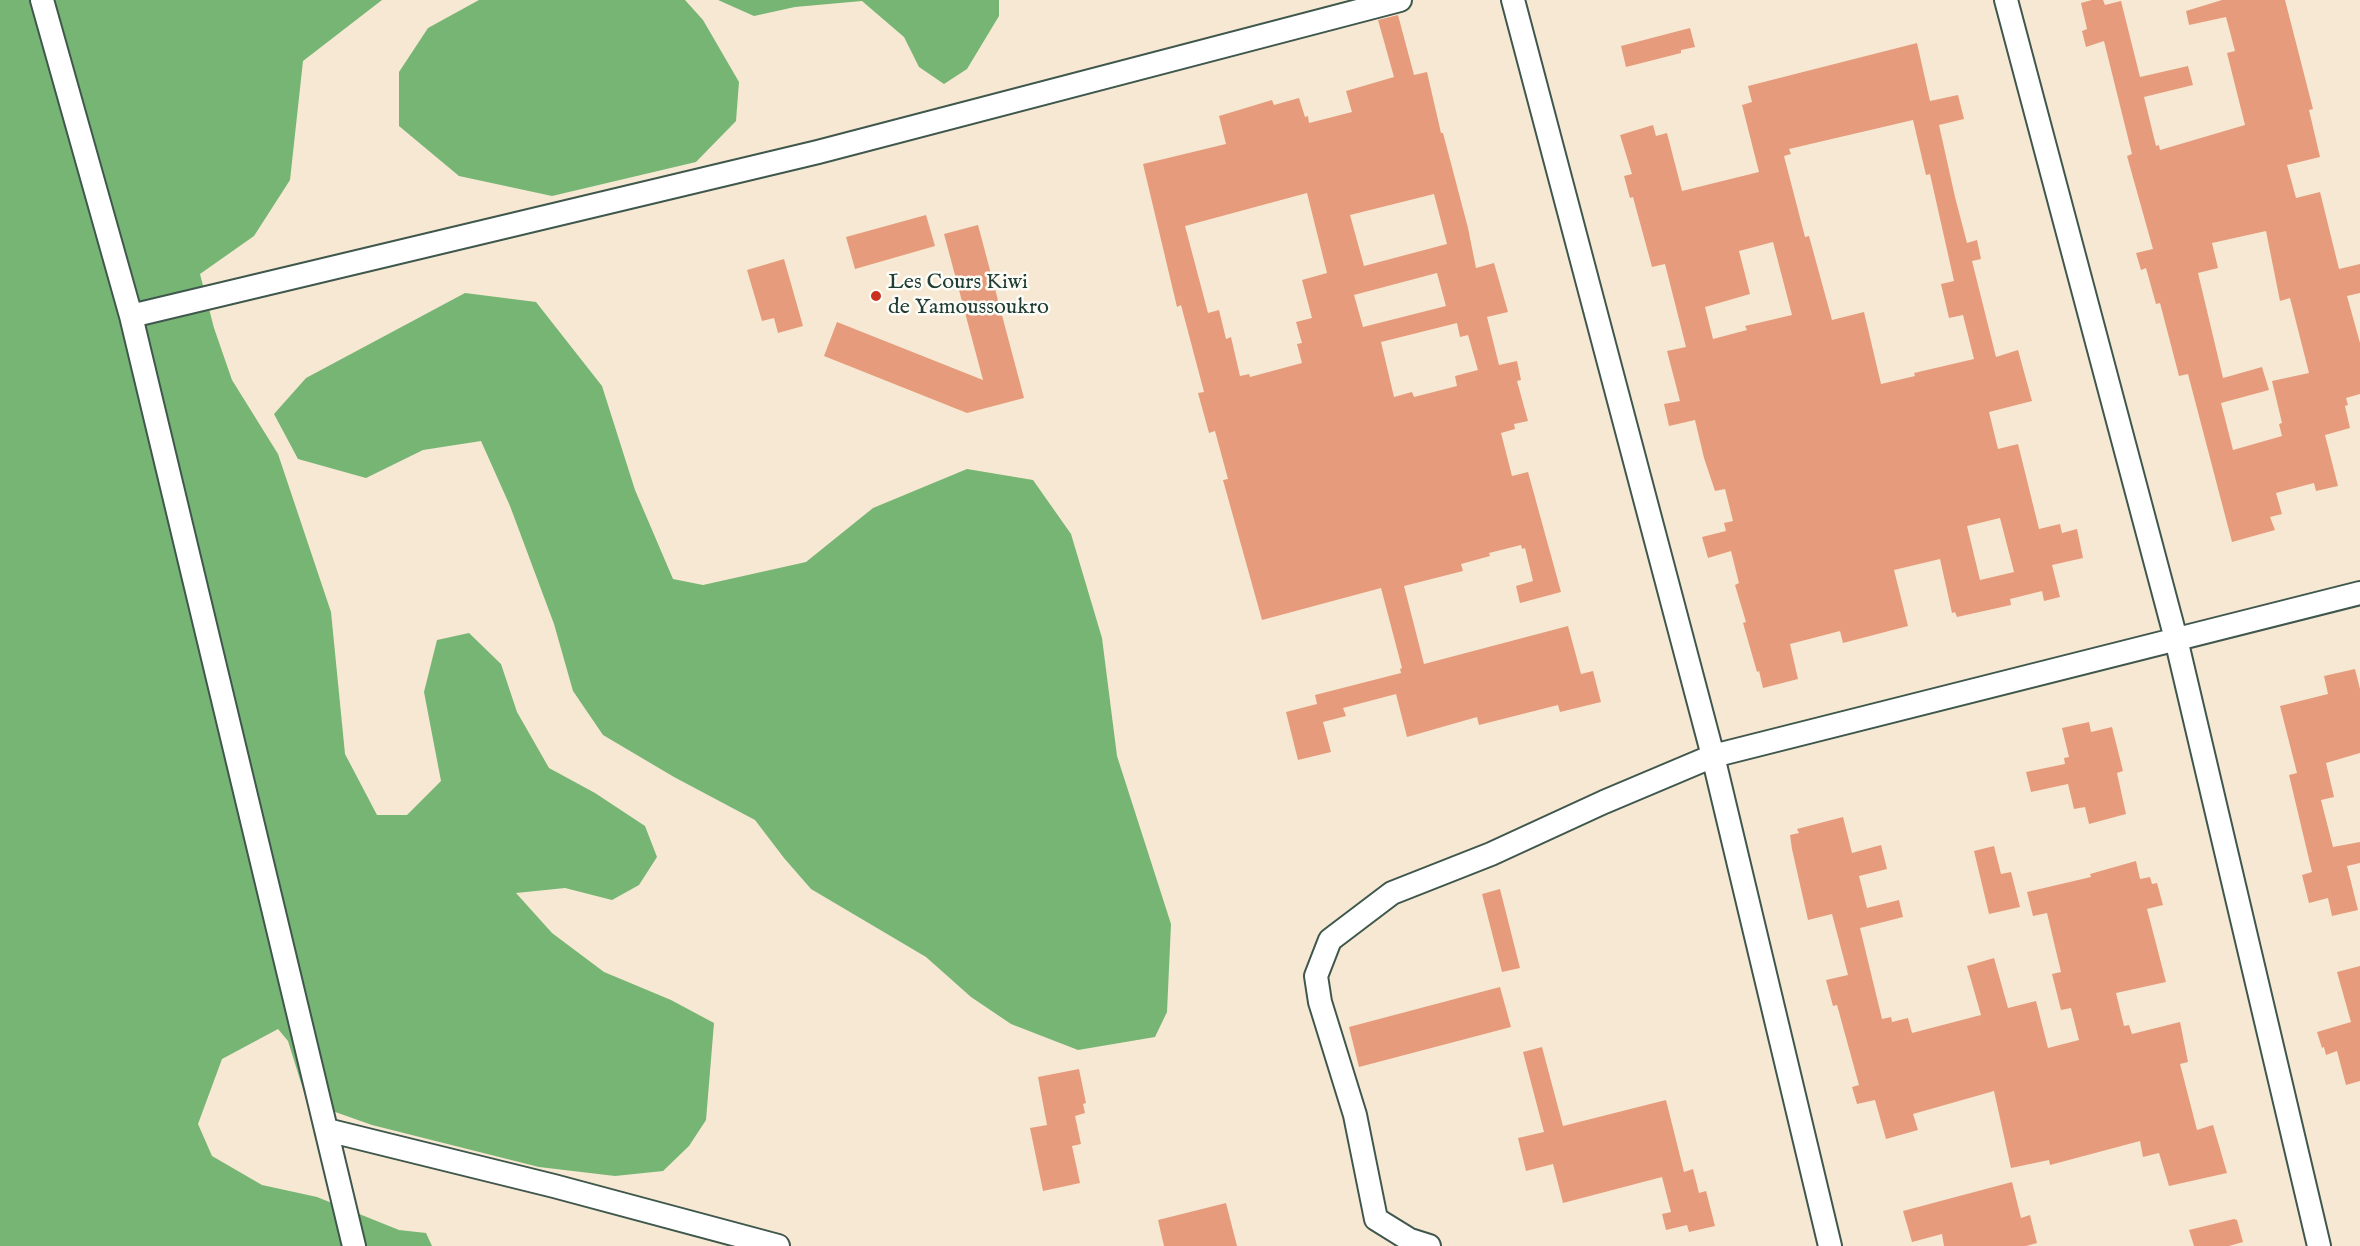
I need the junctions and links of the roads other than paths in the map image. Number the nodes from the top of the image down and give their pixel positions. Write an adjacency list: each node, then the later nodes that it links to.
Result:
1 (42, 0): 5 (street)
2 (1400, 0): 5 (street)
3 (1513, 0): 8 (street)
4 (2006, 0): 7 (street)
5 (131, 316): 9 (street)
6 (2360, 593): 7 (street)
7 (2176, 639): 8 (street); 14 (street)
8 (1713, 756): 12 (street); 13 (street)
9 (327, 1130): 10 (street); 11 (street)
10 (354, 1246)
11 (778, 1246)
12 (1429, 1246)
13 (1830, 1246)
14 (2319, 1246)

